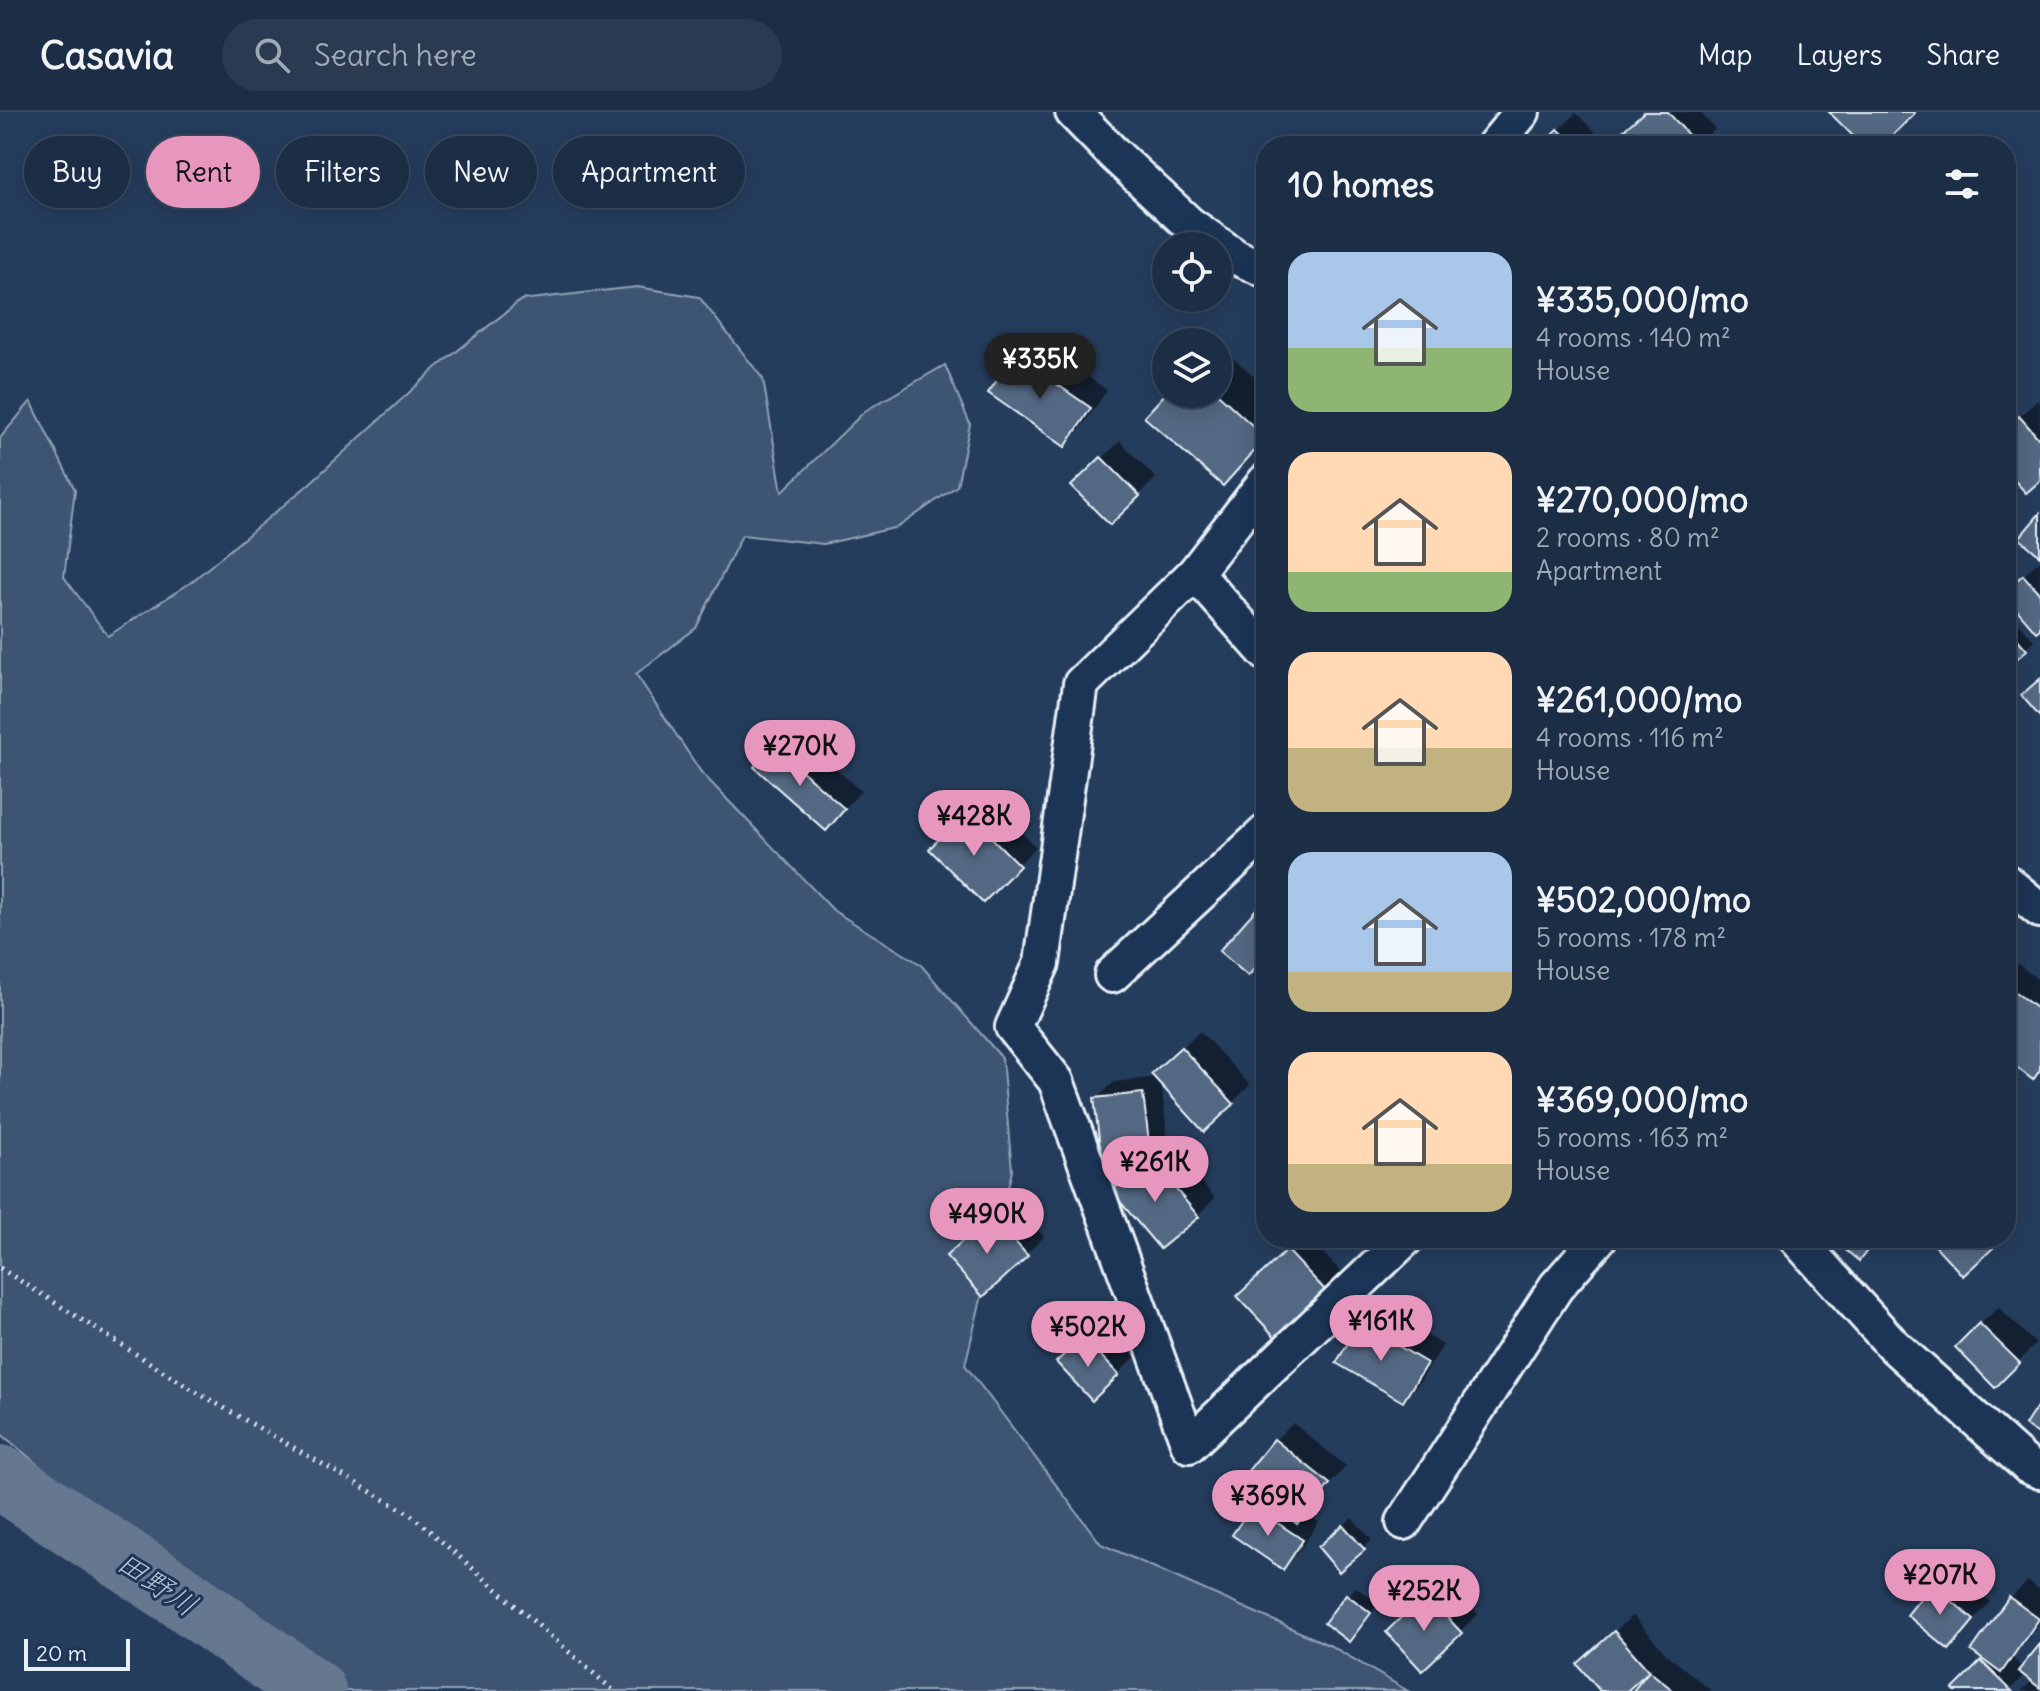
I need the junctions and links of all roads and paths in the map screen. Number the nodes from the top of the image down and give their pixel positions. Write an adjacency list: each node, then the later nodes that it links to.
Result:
1 (1073, 112): 4 (street)
2 (1522, 112): 3 (street)
3 (1502, 136)
4 (1256, 266)
5 (1256, 494): 6 (street)
6 (1195, 573): 7 (street); 10 (street)
7 (1256, 642)
8 (1256, 841): 9 (street)
9 (1112, 975)
10 (1396, 1248)
11 (1590, 1248): 15 (street)
12 (1805, 1248): 14 (street)
13 (0, 1268): 16 (path)
14 (2040, 1471)
15 (1404, 1522)
16 (614, 1691)

